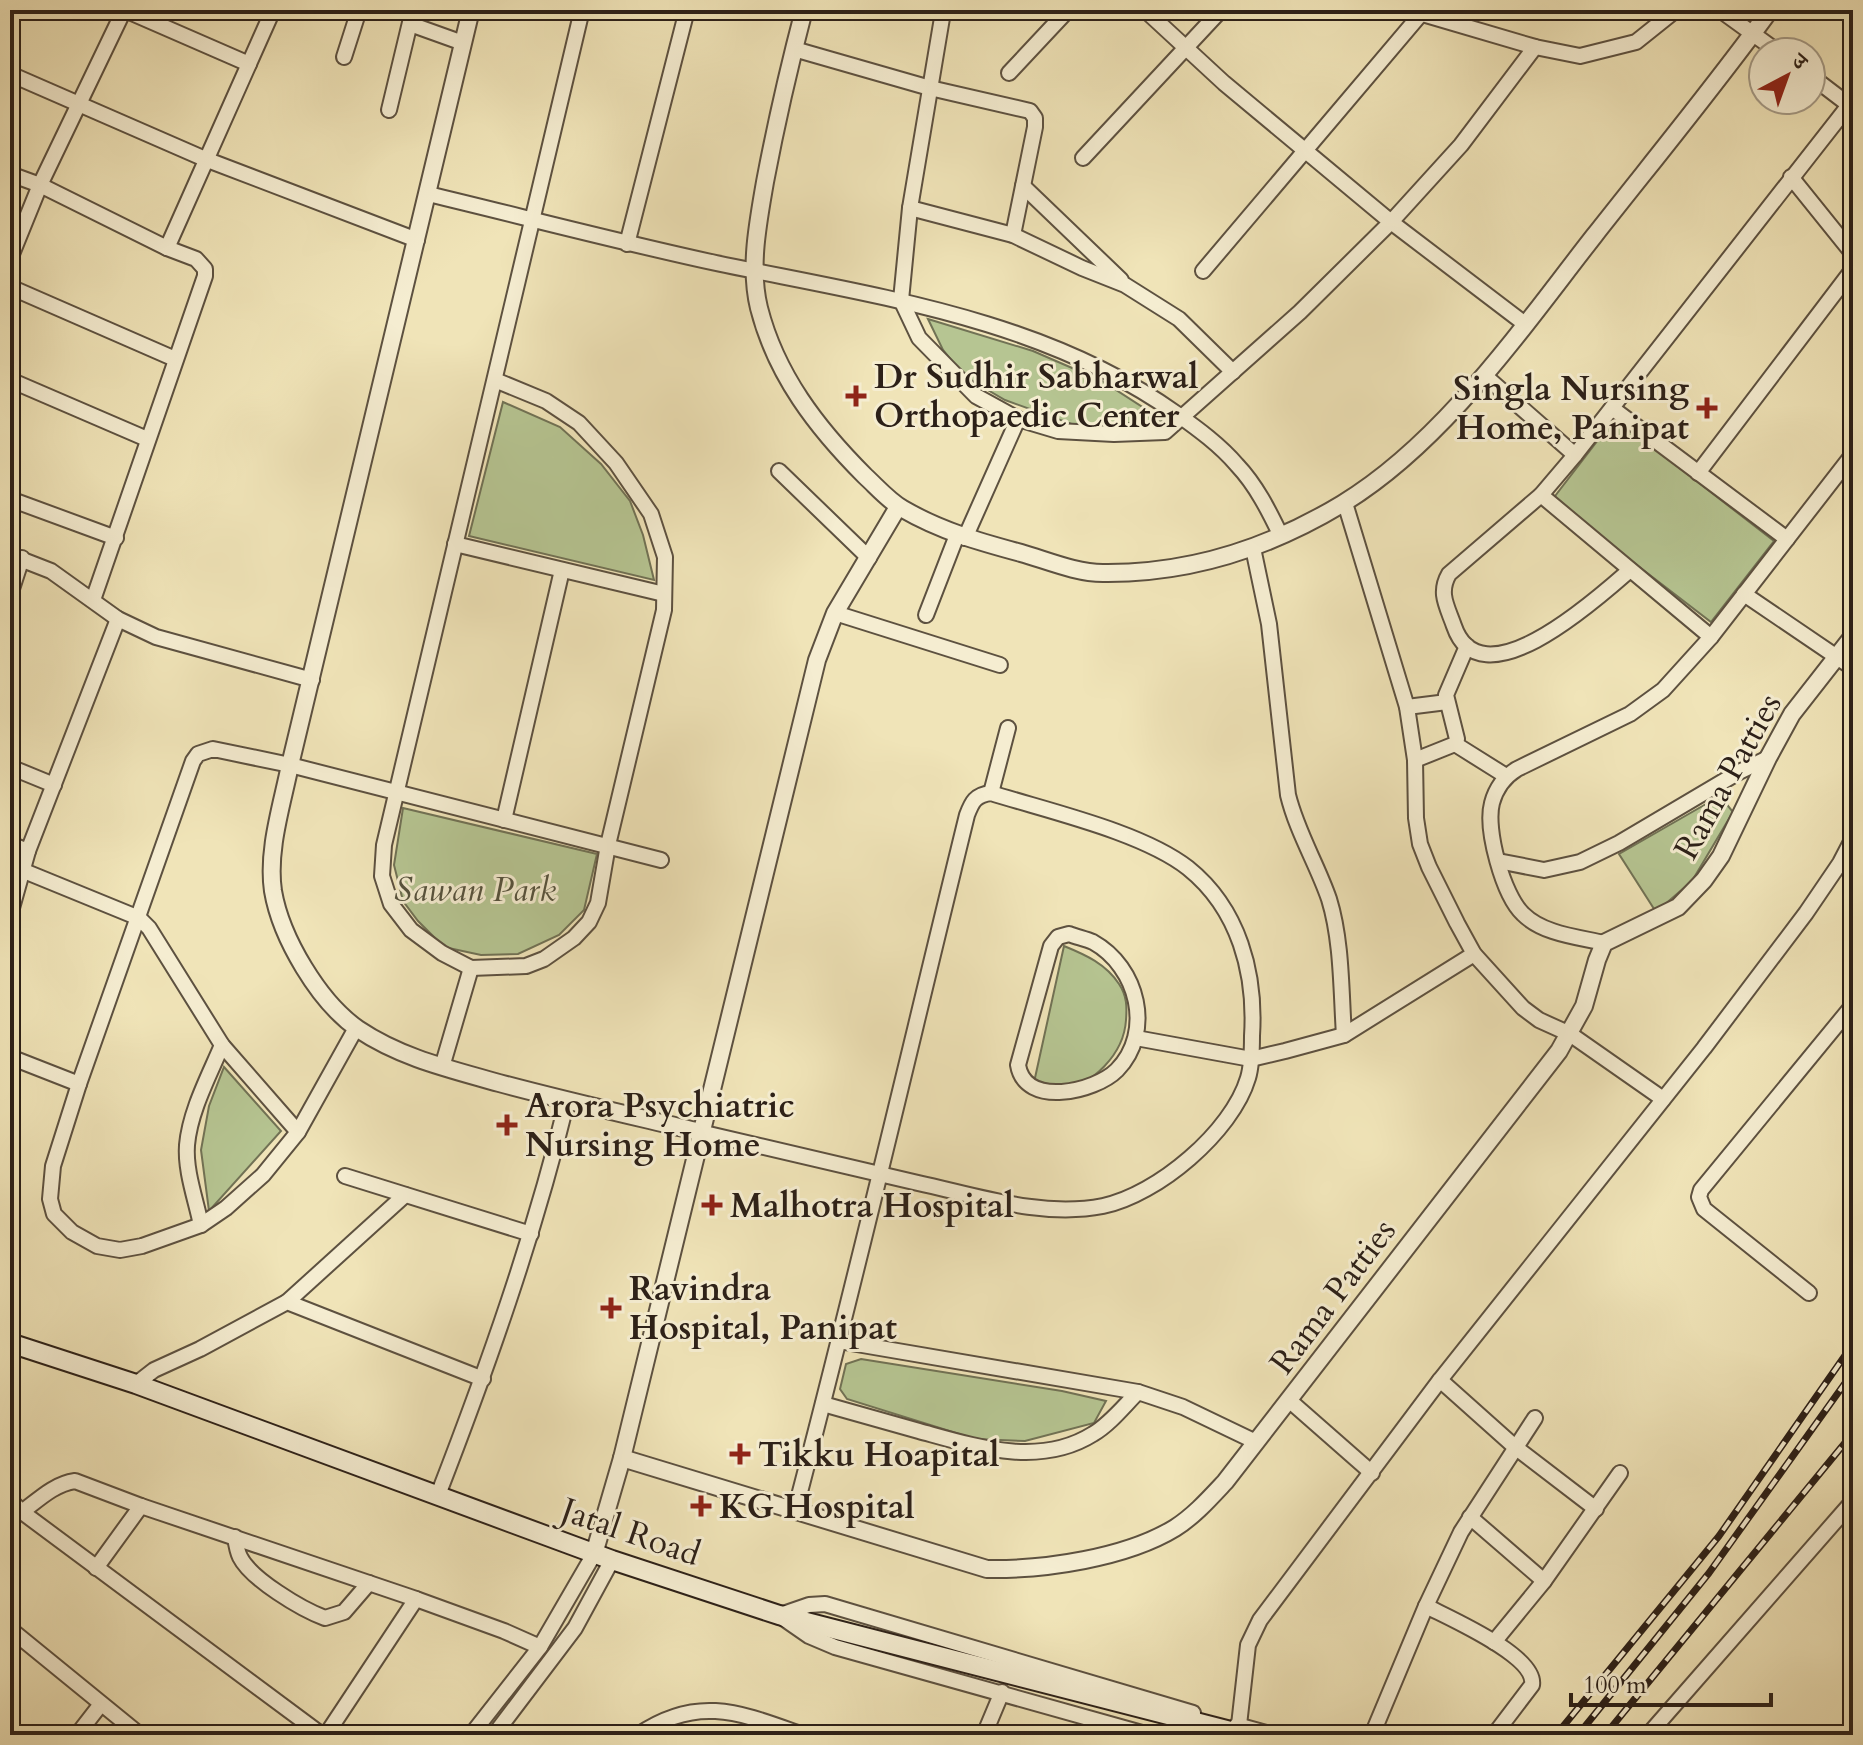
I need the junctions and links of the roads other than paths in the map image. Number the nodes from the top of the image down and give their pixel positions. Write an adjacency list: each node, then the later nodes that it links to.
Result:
1 (124, 10): 24 (street); 30 (street)
2 (273, 10): 24 (street)
3 (359, 10): 23 (street)
4 (471, 10): 19 (street)
5 (582, 10): 41 (street)
6 (687, 10): 45 (street)
7 (804, 10): 22 (street)
8 (1068, 10): 25 (street)
9 (1145, 10): 20 (street)
10 (1221, 10): 20 (street)
11 (1676, 10): 21 (street)
12 (1720, 10): 17 (street)
13 (1770, 10): 17 (street)
14 (943, 12): 28 (street)
15 (1414, 12): 21 (street); 32 (street)
16 (412, 17): 19 (street); 31 (street)
17 (1753, 33): 18 (street); 55 (street)
18 (1757, 36)
19 (463, 43): 39 (street)
20 (1185, 46): 32 (street); 33 (street)
21 (1535, 47): 42 (street)
22 (794, 49): 28 (street); 50 (street)
23 (344, 57)
24 (249, 64): 34 (street)
25 (1009, 73)
26 (10, 74): 30 (street)
27 (1827, 86): 29 (street)
28 (930, 88): 38 (street); 40 (street)
29 (1851, 102): 36 (street)
30 (79, 105): 34 (street); 37 (street)
31 (389, 110)
32 (1305, 150): 42 (street); 51 (street)
33 (1083, 158)
34 (205, 159): 44 (street); 46 (street)
35 (10, 174): 37 (street)
36 (1791, 177): 47 (street); 61 (street)
37 (40, 185): 46 (street); 48 (street)
38 (1023, 186): 43 (street); 52 (street)
39 (428, 194): 41 (street); 44 (street)
40 (910, 208): 43 (street); 54 (street)
41 (531, 219): 45 (street); 60 (street)
42 (1391, 222): 55 (street); 57 (street)
43 (1013, 235): 52 (street)
44 (417, 240): 96 (street)
45 (627, 244): 50 (street)
46 (167, 248): 56 (street)
47 (1853, 254)
48 (10, 258)
49 (1853, 269): 68 (street)
50 (755, 271): 54 (street); 72 (street)
51 (1203, 271)
52 (1125, 285): 57 (street)
53 (10, 287): 56 (street)
54 (901, 300): 62 (street); 63 (street)
55 (1525, 324): 58 (street)
56 (175, 359): 64 (street)
57 (1233, 372): 62 (street)
58 (1484, 375): 66 (street); 71 (street)
59 (10, 380): 64 (street)
60 (495, 380): 77 (street); 83 (street)
61 (1612, 408): 66 (street); 68 (street)
62 (1181, 417): 63 (street); 73 (street)
63 (1018, 419): 74 (street)
64 (147, 439): 75 (street)
65 (1853, 454): 76 (street)
66 (1575, 455): 69 (street)
67 (779, 471): 80 (street)
68 (1698, 473): 76 (street)
69 (1541, 495): 82 (street); 92 (street)
70 (10, 499): 75 (street)
71 (1345, 503): 73 (street); 98 (street)
72 (898, 507): 74 (street); 80 (street)
73 (1281, 536): 78 (street)
74 (961, 537): 78 (street); 88 (street)
75 (116, 538): 86 (street)
76 (1787, 539): 84 (street)
77 (455, 544): 81 (street); 108 (street)
78 (1253, 548): 125 (street)
79 (16, 556): 85 (street); 86 (street)
80 (869, 558): 87 (street)
81 (562, 570): 83 (street); 109 (street)
82 (1630, 570): 91 (street); 92 (street)
83 (664, 594): 112 (street)
84 (1744, 594): 91 (street); 93 (street)
85 (10, 595)
86 (93, 600): 89 (street)
87 (835, 613): 94 (street); 135 (street)
88 (926, 615)
89 (118, 619): 96 (street); 106 (street)
90 (1853, 636): 93 (street, Rama Patties)
91 (1711, 637): 105 (street)
92 (1467, 646): 97 (street)
93 (1838, 656): 95 (street); 101 (street, Rama Patties)
94 (1000, 665)
95 (1853, 668)
96 (312, 680): 103 (street)
97 (1447, 702): 98 (street); 100 (street)
98 (1407, 707): 102 (street)
99 (1008, 728): 107 (street)
100 (1455, 744): 102 (street); 105 (street)
101 (1768, 758): 115 (street); 119 (street, Rama Patties)
102 (1415, 760): 120 (street)
103 (290, 765): 108 (street); 118 (street); 123 (street)
104 (10, 767): 106 (street)
105 (1506, 776): 115 (street)
106 (54, 785): 113 (street)
107 (991, 793): 129 (street); 136 (street)
108 (396, 794): 109 (street); 121 (street)
109 (504, 820): 112 (street)
110 (1853, 838): 132 (street)
111 (10, 844): 113 (street)
112 (608, 845): 114 (street); 121 (street)
113 (28, 851): 116 (street)
114 (661, 860)
115 (1498, 861): 119 (street)
116 (24, 871): 117 (street); 118 (street)
117 (11, 910)
118 (139, 918): 127 (street); 131 (street)
119 (1604, 943): 124 (street, Rama Patties)
120 (1474, 954): 124 (street); 125 (street)
121 (471, 968): 130 (street)
122 (1853, 1005): 141 (street)
123 (356, 1028): 130 (street); 134 (street)
124 (1570, 1034): 132 (street); 149 (street, Rama Patties)
125 (1344, 1035): 129 (street)
126 (1136, 1038): 126 (street); 129 (street)
127 (222, 1045): 134 (street); 139 (street)
128 (10, 1057): 131 (street)
129 (1251, 1059): 136 (street)
130 (442, 1067): 133 (street)
131 (79, 1084): 139 (street)
132 (1663, 1099): 146 (street)
133 (567, 1101): 135 (street); 140 (street)
134 (298, 1132): 139 (street)
135 (700, 1132): 136 (street); 154 (street)
136 (878, 1174): 143 (street)
137 (345, 1176): 138 (street)
138 (405, 1195): 140 (street); 142 (street)
139 (201, 1225)
140 (531, 1234): 145 (street)
141 (1809, 1293)
142 (287, 1302): 145 (street); 147 (street)
143 (839, 1341): 148 (street); 150 (street)
144 (10, 1343): 147 (main road, Jatal Road)
145 (483, 1379): 157 (street)
146 (1440, 1380): 153 (street); 155 (street)
147 (136, 1384): 157 (main road, Jatal Road)
148 (1138, 1392): 150 (street); 152 (street)
149 (1290, 1401): 152 (street, Rama Patties); 155 (street)
150 (823, 1404): 162 (street)
151 (1535, 1418): 153 (street)
152 (1256, 1442): 162 (street, Rama Patties)
153 (1515, 1447): 161 (street); 164 (street)
154 (622, 1458): 162 (street, Rama Patties); 166 (street)
155 (1372, 1473): 179 (street)
156 (1620, 1473): 161 (street)
157 (438, 1495): 166 (main road, Jatal Road)
158 (10, 1500): 163 (street)
159 (1853, 1501): 191 (street)
160 (141, 1506): 163 (street); 165 (street); 167 (street)
161 (1596, 1509): 168 (street)
162 (795, 1511)
163 (22, 1512): 167 (street)
164 (1470, 1517): 168 (street); 171 (street)
165 (235, 1537): 169 (street); 169 (street)
166 (603, 1557): 172 (main road, Jatal Road); 175 (street); 180 (street)
167 (96, 1568): 183 (street)
168 (1544, 1581): 174 (street)
169 (369, 1583): 170 (street)
170 (416, 1599): 175 (street); 183 (street)
171 (1426, 1606): 174 (street); 189 (street)
172 (779, 1615): 176 (street); 179 (main road, Jatal Road); 179 (street)
173 (10, 1629): 177 (street)
174 (1494, 1642): 190 (street)
175 (540, 1647): 180 (street)
176 (1002, 1692): 186 (street); 187 (street)
177 (101, 1704): 181 (street); 182 (street)
178 (767, 1728): 184 (street); 185 (street)
179 (1242, 1730): 188 (street)
180 (483, 1733)
181 (77, 1735)
182 (140, 1735)
183 (324, 1735)
184 (638, 1735)
185 (803, 1735)
186 (984, 1735)
187 (1149, 1735)
188 (1274, 1735)
189 (1372, 1735)
190 (1494, 1735)
191 (1648, 1735)

